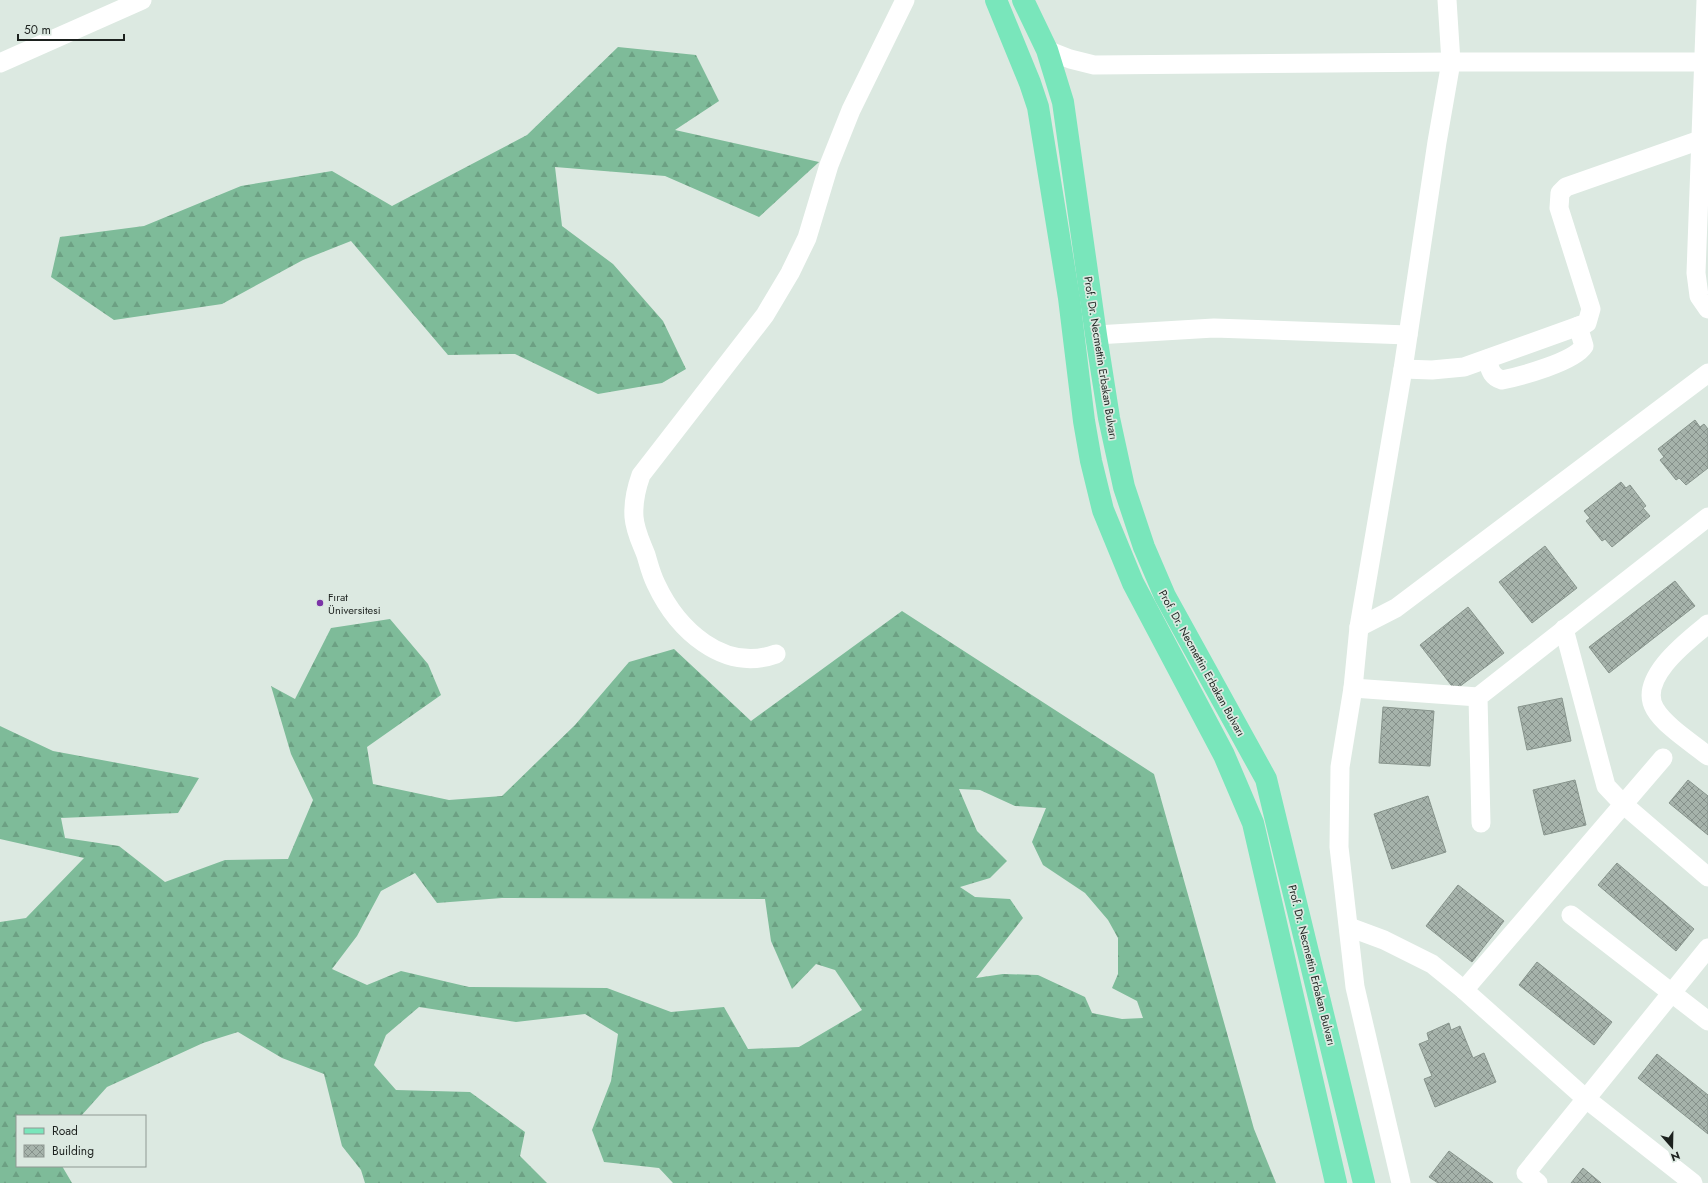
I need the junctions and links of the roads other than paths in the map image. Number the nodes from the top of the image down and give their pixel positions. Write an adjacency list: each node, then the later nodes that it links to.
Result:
1 (142, 0): 8 (street)
2 (906, 0): 23 (street)
3 (996, 0): 38 (main road, Prof. Dr. Necmettin Erbakan Bulvarı)
4 (1023, 0): 7 (main road, Prof. Dr. Necmettin Erbakan Bulvarı)
5 (1447, 0): 9 (street)
6 (1706, 0): 10 (street)
7 (1047, 50): 9 (street); 14 (main road, Prof. Dr. Necmettin Erbakan Bulvarı)
8 (0, 62)
9 (1452, 62): 10 (street); 15 (street)
10 (1706, 62): 11 (street)
11 (1700, 140): 12 (street); 13 (street)
12 (1708, 309)
13 (1578, 326): 16 (street); 16 (street)
14 (1096, 335): 15 (street); 39 (main road, Prof. Dr. Necmettin Erbakan Bulvarı)
15 (1408, 335): 17 (street)
16 (1487, 359): 17 (street)
17 (1403, 369): 21 (street)
18 (1708, 373): 21 (street)
19 (1708, 517): 22 (street)
20 (1708, 624): 26 (street)
21 (1359, 627): 24 (street)
22 (1564, 629): 25 (street); 28 (street)
23 (776, 654)
24 (1353, 688): 25 (street); 32 (street)
25 (1478, 697): 29 (street)
26 (1708, 756)
27 (1663, 758): 28 (street)
28 (1623, 804): 30 (street); 34 (street)
29 (1481, 823)
30 (1708, 877)
31 (1571, 915): 35 (street)
32 (1349, 927): 34 (street); 40 (street)
33 (1708, 948): 35 (street)
34 (1464, 990): 37 (street)
35 (1671, 993): 36 (street); 37 (street)
36 (1708, 1021)
37 (1585, 1098): 41 (street); 42 (street)
38 (1336, 1183)
39 (1364, 1183)
40 (1401, 1183)
41 (1538, 1183)
42 (1693, 1183)

